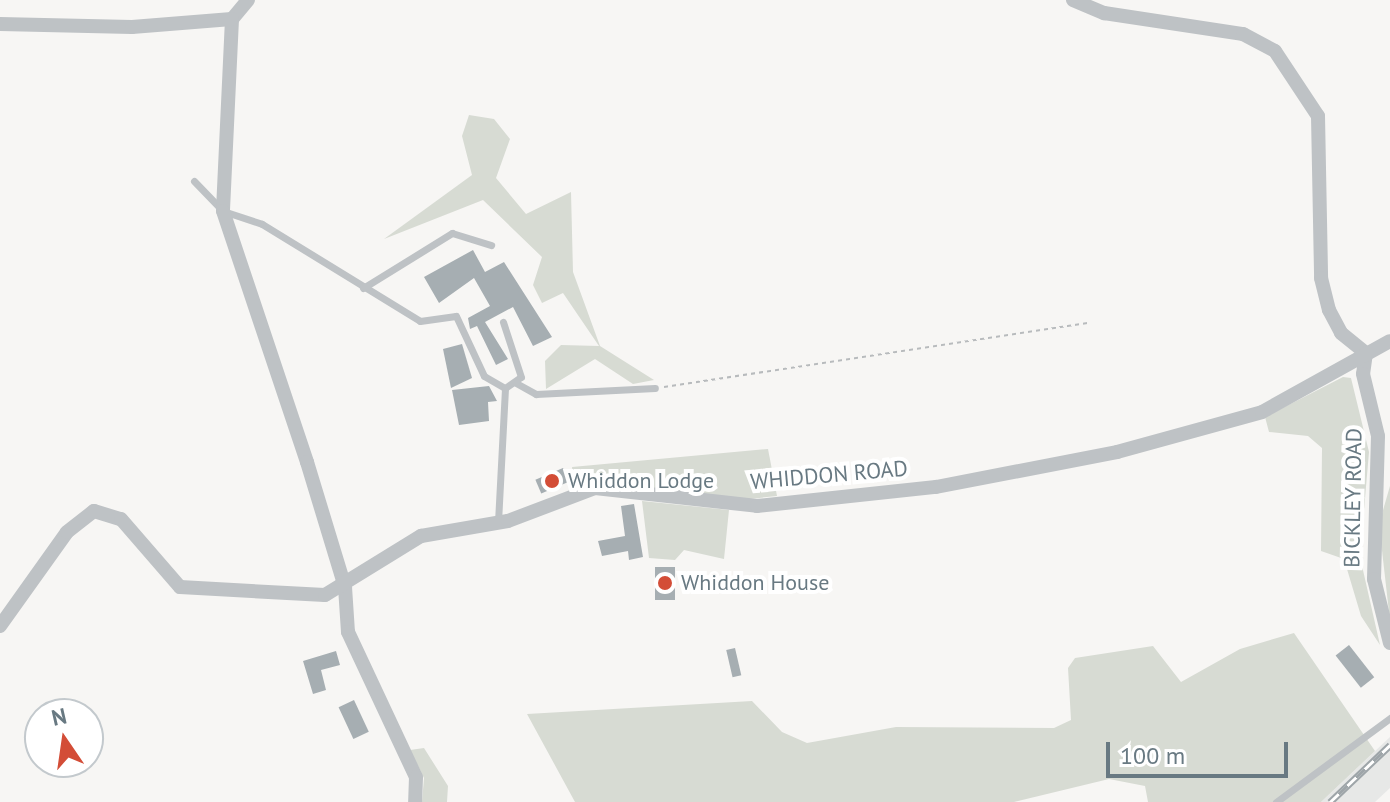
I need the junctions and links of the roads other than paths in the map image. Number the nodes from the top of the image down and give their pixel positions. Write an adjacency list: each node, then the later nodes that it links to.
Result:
1 (248, 0): 3 (street)
2 (1073, 0): 11 (street)
3 (232, 19): 4 (street); 6 (street)
4 (0, 24)
5 (194, 181): 6 (lane)
6 (223, 211): 8 (lane); 16 (street)
7 (491, 245): 8 (lane)
8 (363, 288): 13 (lane)
9 (503, 322): 12 (lane)
10 (1390, 341): 11 (street, WHIDDON ROAD)
11 (1366, 353): 15 (street, WHIDDON ROAD); 18 (street, BICKLEY ROAD)
12 (516, 383): 13 (lane); 14 (lane)
13 (505, 388): 15 (lane)
14 (655, 388)
15 (498, 522): 16 (street, WHIDDON ROAD)
16 (345, 587): 17 (street, WHIDDON ROAD); 20 (street)
17 (0, 626)
18 (1390, 643)
19 (1390, 718): 21 (lane)
20 (415, 802)
21 (1276, 802)

